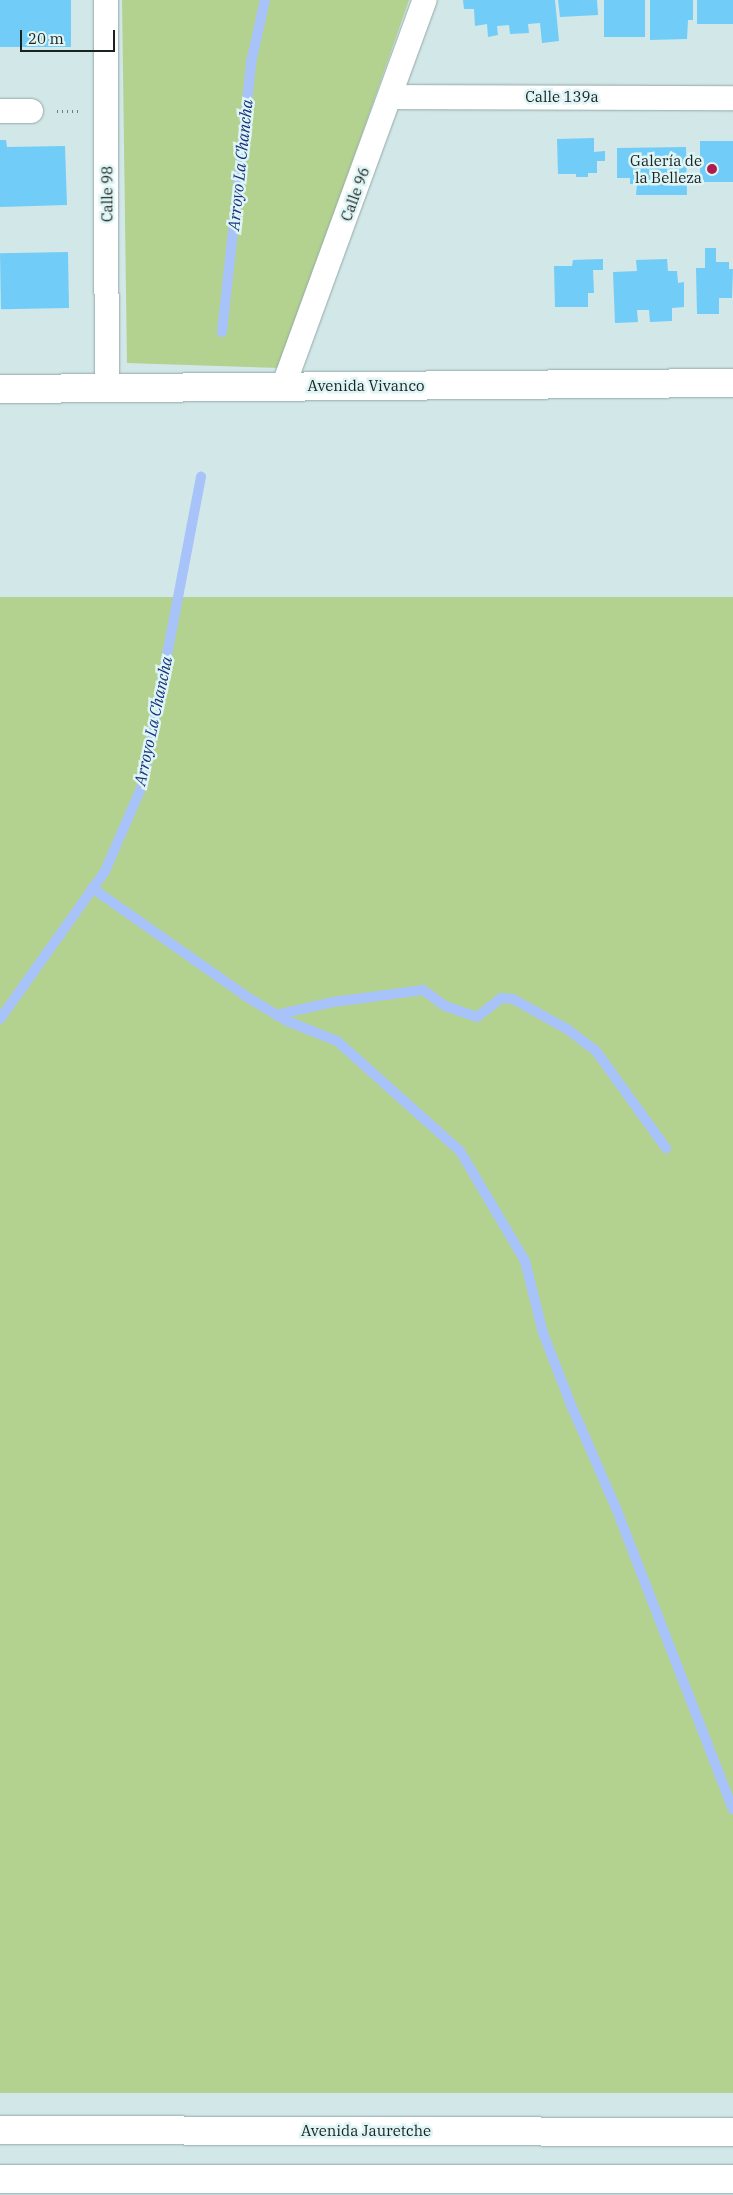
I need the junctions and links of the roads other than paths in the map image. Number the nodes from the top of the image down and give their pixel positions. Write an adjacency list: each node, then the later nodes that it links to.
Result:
1 (106, 0): 9 (street, Calle 98)
2 (425, 0): 3 (street, Calle 96)
3 (391, 96): 4 (street, Calle 139a); 8 (street, Calle 96)
4 (733, 98)
5 (0, 111): 6 (street)
6 (31, 111)
7 (733, 384): 8 (main road, Avenida Vivanco)
8 (283, 386): 9 (main road, Avenida Vivanco)
9 (107, 388): 10 (main road, Avenida Vivanco)
10 (0, 389)
11 (0, 2130): 12 (main road, Avenida Jauretche)
12 (733, 2132)
13 (0, 2179): 15 (main road)
14 (733, 2179): 15 (main road)
15 (417, 2187)

